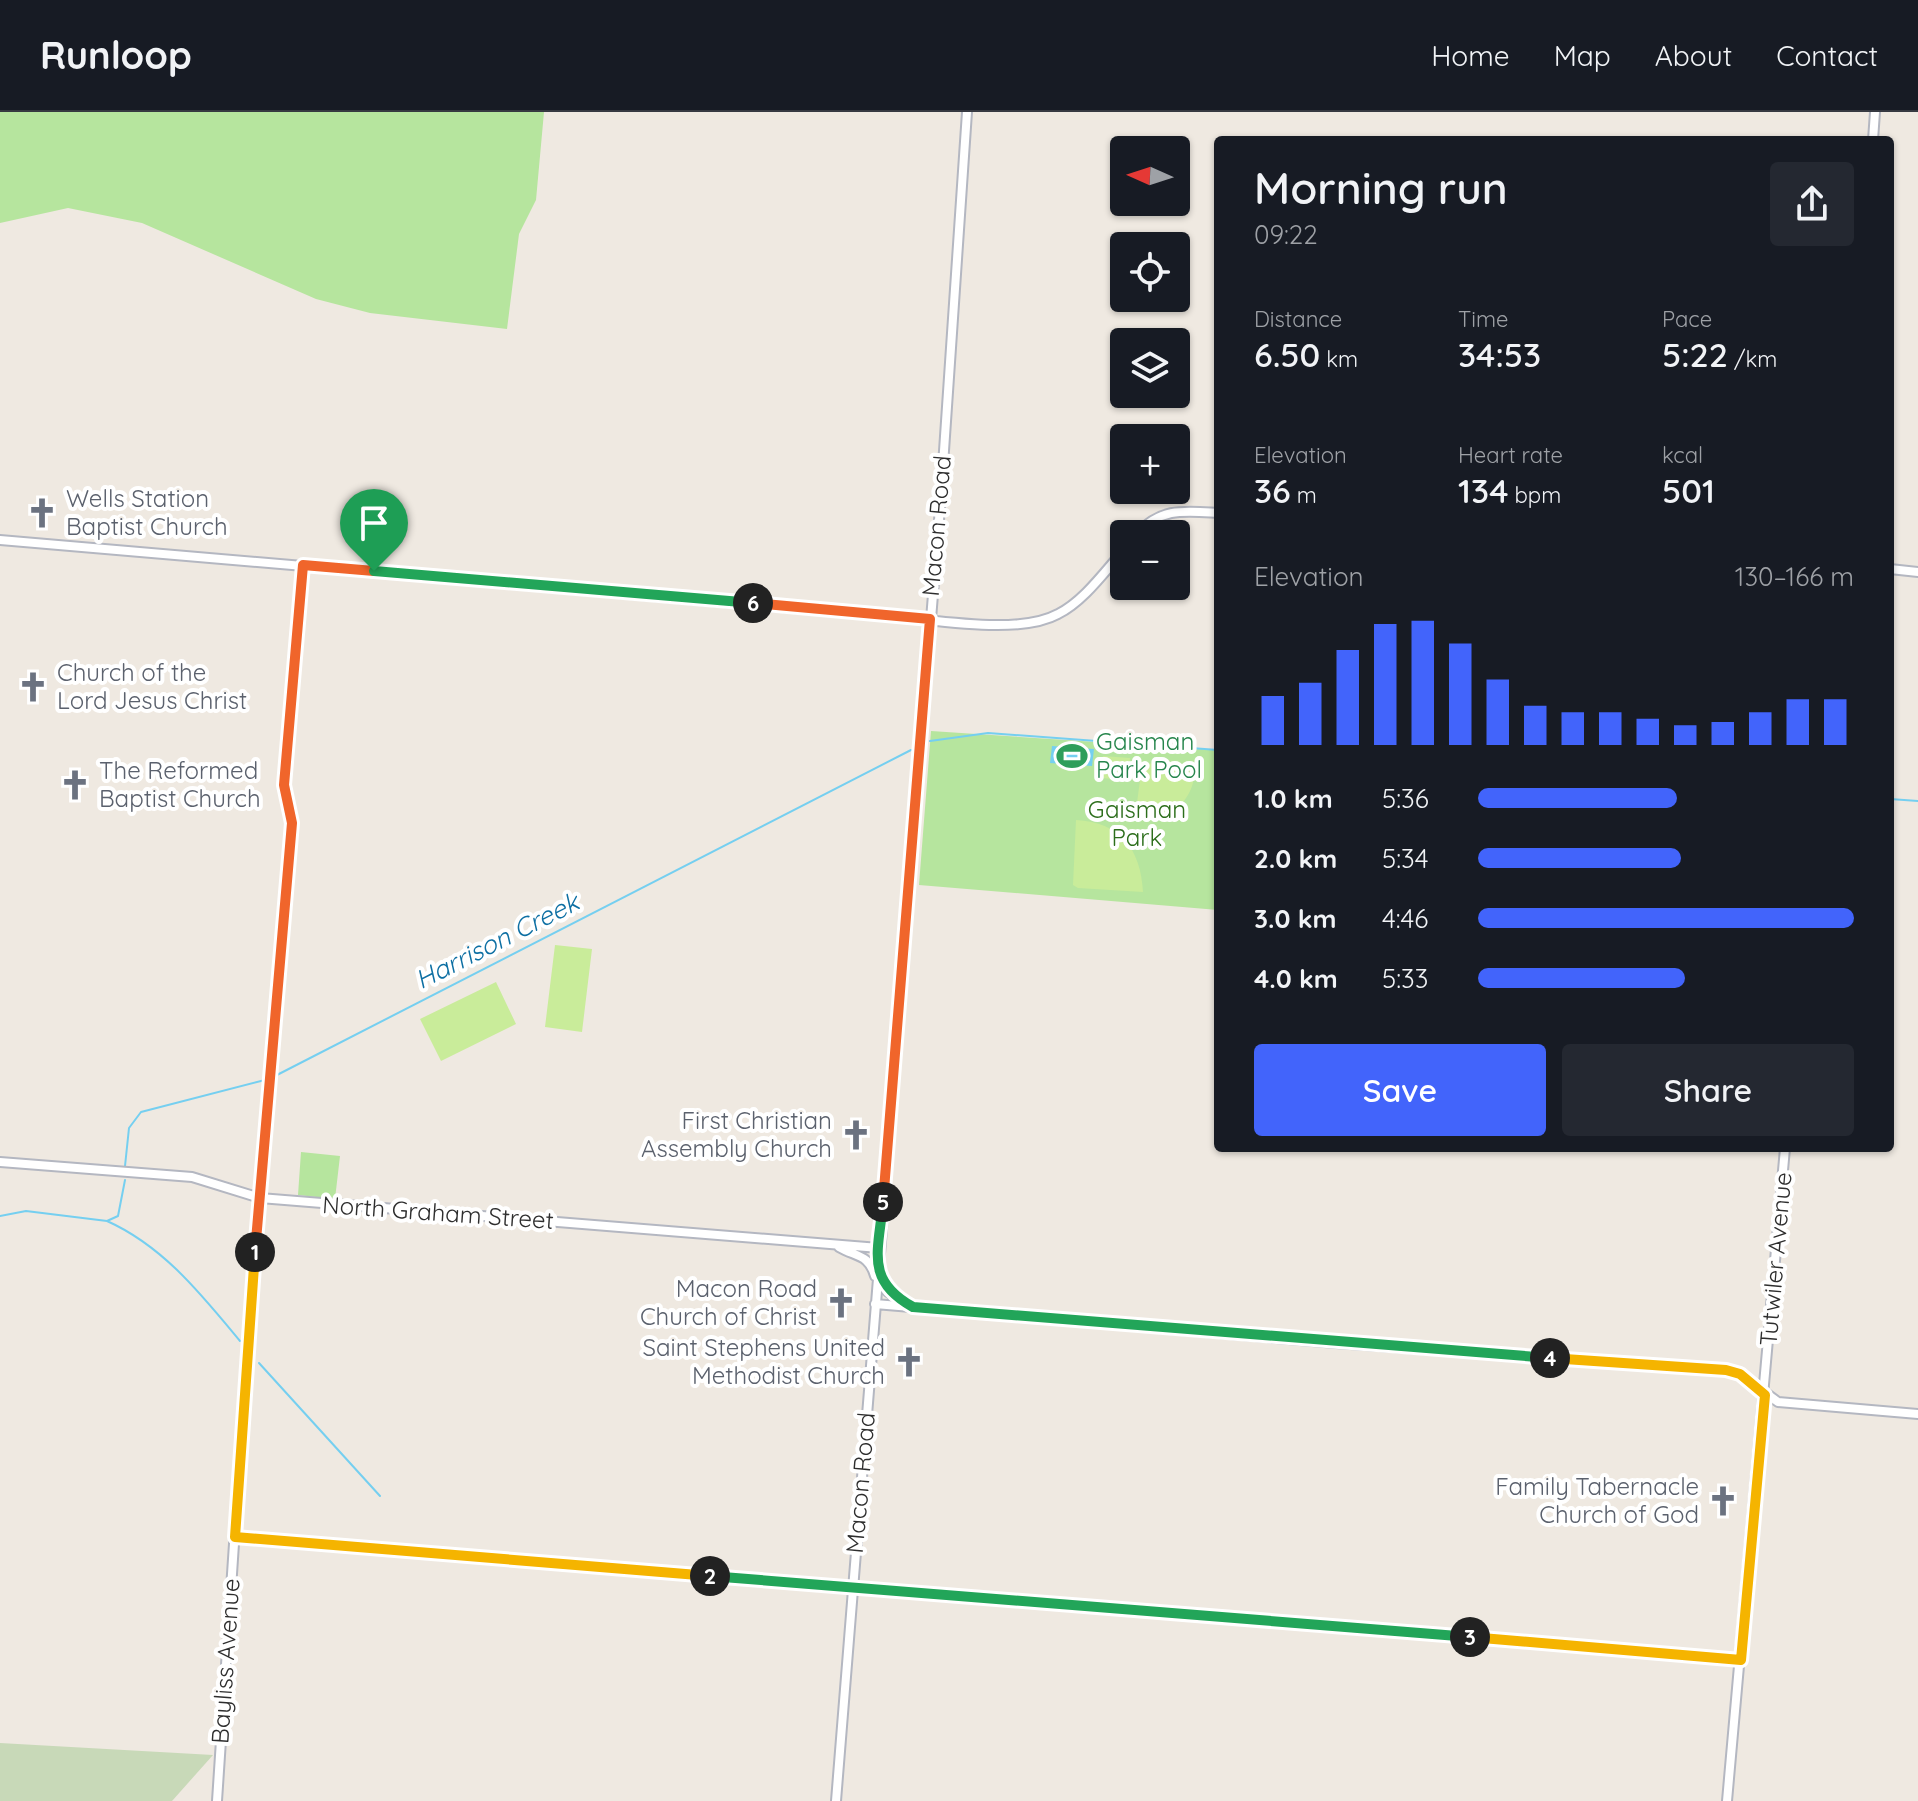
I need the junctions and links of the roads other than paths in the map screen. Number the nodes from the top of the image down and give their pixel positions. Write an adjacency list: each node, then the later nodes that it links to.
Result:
1 (967, 112): 11 (street, Macon Road)
2 (1875, 112): 3 (street)
3 (1873, 136)
4 (1214, 513): 5 (street)
5 (1151, 520)
6 (0, 540): 7 (street)
7 (303, 565): 11 (street); 14 (street, Bayliss Avenue)
8 (1110, 565): 11 (street)
9 (1894, 569): 10 (street)
10 (1918, 572)
11 (930, 619): 16 (street, Macon Road)
12 (1785, 1152): 20 (street, Tutwiler Avenue)
13 (0, 1162): 14 (street, North Graham Street)
14 (260, 1198): 15 (street, North Graham Street); 22 (street, Bayliss Avenue)
15 (835, 1244): 16 (street, North Graham Street); 17 (street)
16 (879, 1248): 17 (street, Macon Road)
17 (877, 1278): 18 (street, Macon Road); 19 (street)
18 (875, 1304): 19 (street); 23 (street, Macon Road)
19 (913, 1307): 20 (street)
20 (1765, 1395): 21 (street); 24 (street, Tutwiler Avenue)
21 (1918, 1414)
22 (235, 1537): 23 (street); 25 (street, Bayliss Avenue)
23 (852, 1586): 24 (street); 26 (street, Macon Road)
24 (1741, 1660): 27 (street, Tutwiler Avenue)
25 (217, 1801)
26 (836, 1801)
27 (1727, 1801)

